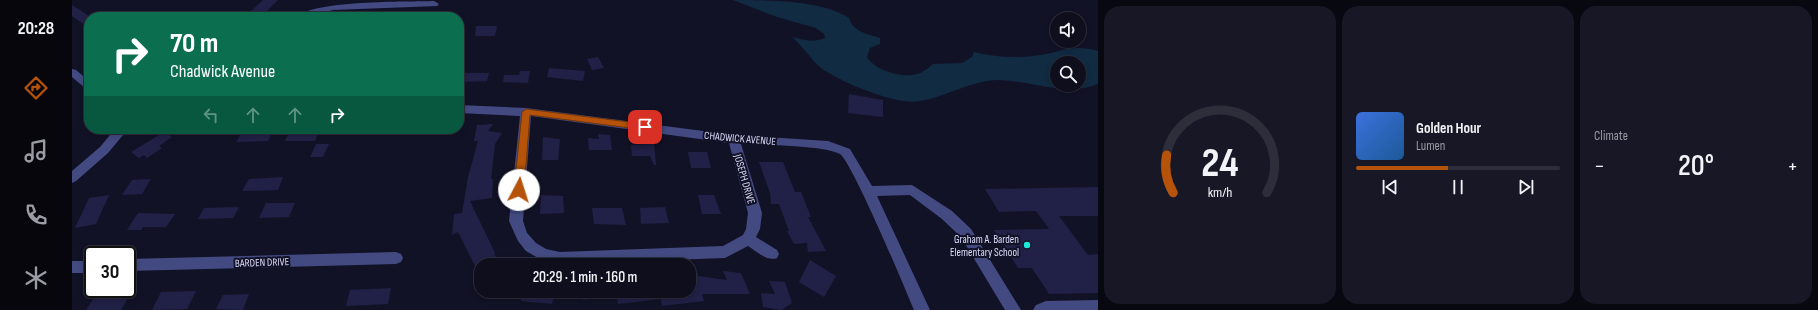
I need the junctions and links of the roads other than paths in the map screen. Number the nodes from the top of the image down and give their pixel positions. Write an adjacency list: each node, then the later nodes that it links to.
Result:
1 (434, 4): 2 (street)
2 (314, 12)
3 (72, 72): 4 (street)
4 (84, 82)
5 (464, 109): 6 (street, CHADWICK AVENUE)
6 (526, 112): 8 (street, CHADWICK AVENUE); 11 (street)
7 (118, 134): 9 (street)
8 (734, 139): 10 (street, CHADWICK AVENUE); 11 (street, JOSEPH DRIVE)
9 (72, 178)
10 (868, 191): 18 (street, CHADWICK AVENUE); 19 (street)
11 (748, 239): 12 (street)
12 (772, 254)
13 (396, 258): 14 (street, BARDEN DRIVE)
14 (136, 265)
15 (72, 267): 16 (street)
16 (84, 267)
17 (1098, 307): 20 (street)
18 (922, 310)
19 (1013, 310)
20 (1041, 310)

